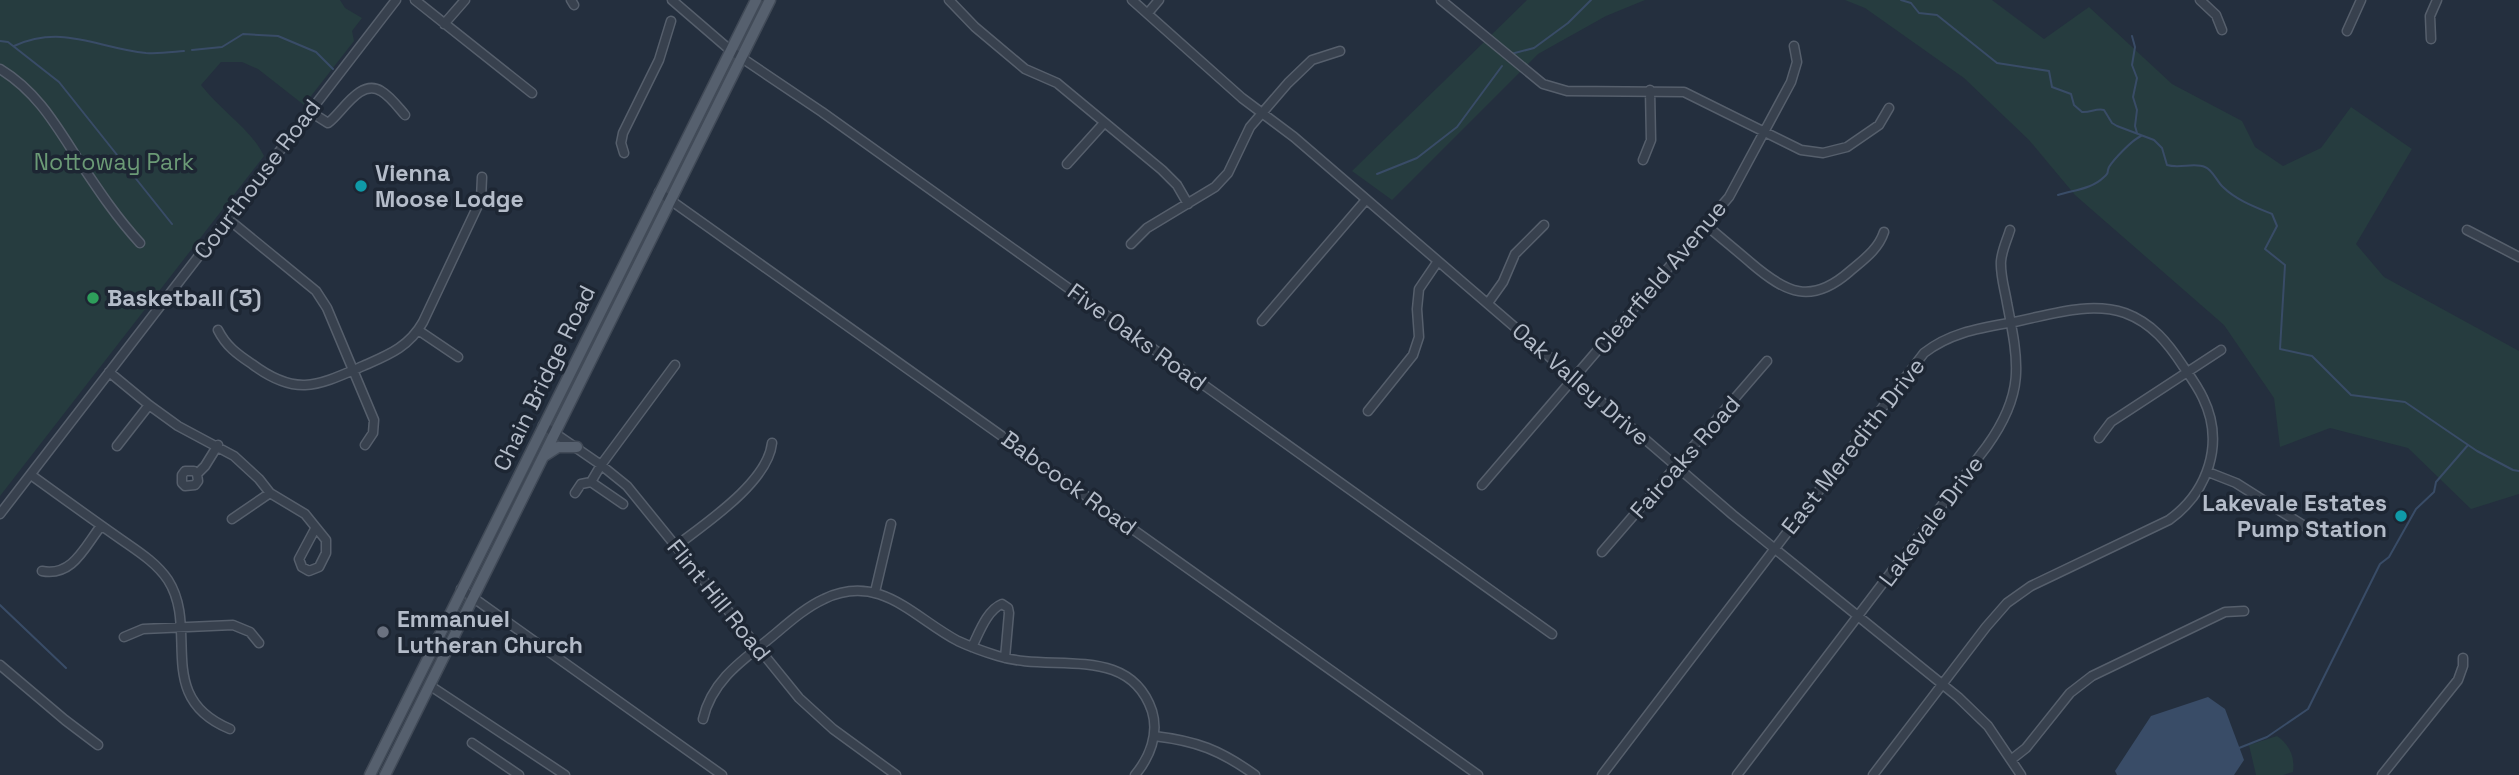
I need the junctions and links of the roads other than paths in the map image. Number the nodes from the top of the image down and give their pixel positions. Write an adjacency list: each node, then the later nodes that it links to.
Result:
1 (396, 0): 28 (street, Courthouse Road)
2 (415, 0): 16 (street)
3 (464, 0): 16 (street)
4 (672, 0): 21 (street, Five Oaks Road)
5 (755, 0): 21 (main road, Chain Bridge Road)
6 (770, 0): 23 (main road, Chain Bridge Road)
7 (948, 0): 31 (street)
8 (1132, 0): 14 (street, Oak Valley Drive)
9 (1159, 0): 14 (street)
10 (1441, 0): 25 (street)
11 (2200, 0): 17 (street)
12 (2361, 0): 18 (street)
13 (2437, 0): 19 (street)
14 (1148, 13): 29 (street, Oak Valley Drive)
15 (671, 21): 33 (street)
16 (444, 24): 26 (street)
17 (2222, 30)
18 (2347, 31)
19 (2431, 39)
20 (1794, 46): 32 (street, Clearfield Avenue)
21 (730, 50): 23 (street, Five Oaks Road); 37 (main road, Chain Bridge Road)
22 (1340, 51): 29 (street)
23 (742, 57): 38 (main road, Chain Bridge Road); 101 (street, Five Oaks Road)
24 (0, 69): 47 (street)
25 (1650, 90): 32 (street); 34 (street)
26 (533, 93)
27 (1889, 108): 32 (street)
28 (309, 111): 30 (street); 41 (street, Courthouse Road)
29 (1262, 114): 39 (street, Oak Valley Drive); 40 (street)
30 (405, 115)
31 (1104, 122): 35 (street); 40 (street)
32 (1764, 133): 43 (street, Clearfield Avenue)
33 (624, 153)
34 (1643, 160)
35 (1067, 164)
36 (482, 177): 55 (street)
37 (659, 192): 38 (street, Babcock Road); 66 (main road, Chain Bridge Road)
38 (670, 199): 67 (main road, Chain Bridge Road); 125 (street, Babcock Road)
39 (1365, 201): 50 (street, Oak Valley Drive); 52 (street)
40 (1188, 204): 48 (street)
41 (228, 219): 60 (street); 61 (street, Courthouse Road)
42 (1544, 225): 51 (street)
43 (1706, 225): 46 (street); 63 (street, Clearfield Avenue)
44 (2010, 230): 53 (street, Lakevale Drive)
45 (2467, 230): 49 (street)
46 (1884, 232)
47 (139, 243)
48 (1131, 244)
49 (2519, 257)
50 (1438, 261): 51 (street, Oak Valley Drive); 65 (street)
51 (1488, 303): 63 (street, Oak Valley Drive)
52 (1262, 321)
53 (2011, 322): 62 (street, East Meredith Drive); 92 (street, East Meredith Drive); 99 (street, Lakevale Drive)
54 (218, 330): 60 (street)
55 (418, 330): 57 (street); 60 (street)
56 (2221, 350): 62 (street)
57 (458, 357)
58 (1767, 361): 76 (street, Fairoaks Road)
59 (675, 365): 75 (street)
60 (354, 370): 71 (street)
61 (109, 372): 64 (street); 79 (street, Courthouse Road)
62 (2187, 372): 68 (street); 77 (street, East Meredith Drive)
63 (1574, 378): 76 (street, Oak Valley Drive); 81 (street, Clearfield Avenue)
64 (149, 405): 70 (street); 72 (street)
65 (1368, 411)
66 (542, 425): 67 (street, Flint Hill Road); 95 (main road, Chain Bridge Road)
67 (554, 432): 73 (street, Flint Hill Road); 74 (main road, Chain Bridge Road)
68 (2099, 438)
69 (772, 443): 91 (street)
70 (218, 445): 78 (street); 83 (street)
71 (365, 445)
72 (117, 446)
73 (577, 447): 74 (main road); 75 (street, Flint Hill Road)
74 (541, 458): 97 (main road, Chain Bridge Road)
75 (601, 465): 80 (street); 91 (street, Flint Hill Road)
76 (1677, 466): 92 (street, Oak Valley Drive); 93 (street, Fairoaks Road)
77 (2208, 472): 89 (street); 109 (street)
78 (197, 474)
79 (31, 475): 85 (street, Courthouse Road); 88 (street)
80 (591, 482): 82 (street); 84 (street)
81 (1482, 485)
82 (575, 493)
83 (270, 494): 86 (street); 90 (street)
84 (623, 504)
85 (0, 514)
86 (232, 519)
87 (891, 524): 96 (street)
88 (102, 526): 94 (street); 100 (street)
89 (2306, 527)
90 (315, 529): 90 (street)
91 (676, 546): 105 (street, Flint Hill Road)
92 (1774, 548): 99 (street, Oak Valley Drive); 126 (street, East Meredith Drive)
93 (1602, 552)
94 (42, 571)
95 (461, 589): 97 (street); 117 (main road, Chain Bridge Road)
96 (875, 592): 104 (street); 105 (street)
97 (472, 596): 110 (main road, Chain Bridge Road); 121 (street)
98 (2244, 611): 116 (street)
99 (1858, 616): 109 (street, Oak Valley Drive); 127 (street, Lakevale Drive)
100 (180, 627): 102 (street); 103 (street); 112 (street)
101 (1552, 634)
102 (124, 637)
103 (259, 643)
104 (972, 647): 106 (street); 106 (street)
105 (758, 648): 111 (street); 122 (street, Flint Hill Road)
106 (1005, 658): 113 (street)
107 (2463, 658): 130 (street)
108 (0, 665): 115 (street)
109 (1942, 684): 116 (street, Oak Valley Drive); 128 (street)
110 (429, 685): 118 (main road, Chain Bridge Road); 120 (street)
111 (703, 719)
112 (230, 729)
113 (1154, 736): 123 (street); 124 (street)
114 (472, 743): 119 (street)
115 (97, 745)
116 (2012, 759): 129 (street, Oak Valley Drive)
117 (370, 775)
118 (385, 775)
119 (519, 775)
120 (565, 775)
121 (722, 775)
122 (896, 775)
123 (1135, 775)
124 (1255, 775)
125 (1478, 775)
126 (1602, 775)
127 (1737, 775)
128 (1873, 775)
129 (2021, 775)
130 (2382, 775)

